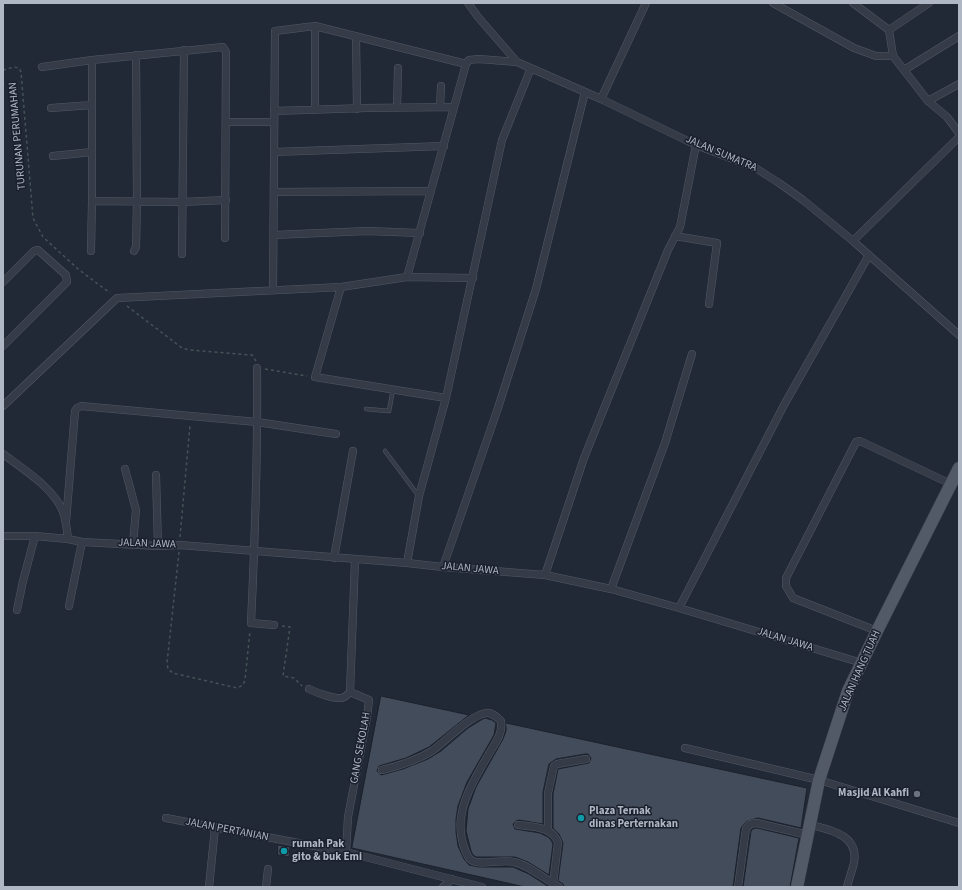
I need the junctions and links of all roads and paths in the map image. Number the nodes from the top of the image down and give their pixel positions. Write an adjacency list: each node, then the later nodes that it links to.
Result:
1 (468, 3): 14 (street, JALAN SUMATRA)
2 (646, 3): 24 (street)
3 (773, 3): 12 (street)
4 (853, 3): 7 (street)
5 (929, 3): 7 (street)
6 (315, 26): 8 (street); 32 (street); 33 (street)
7 (889, 30): 12 (street)
8 (356, 36): 15 (street); 31 (street)
9 (959, 36): 20 (street)
10 (184, 50): 11 (street); 34 (street); 48 (street)
11 (136, 55): 13 (street); 47 (street)
12 (893, 56): 20 (street)
13 (92, 60): 16 (street); 26 (street)
14 (517, 62): 15 (street); 18 (street, JALAN SUMATRA)
15 (466, 64): 27 (street)
16 (42, 67)
17 (398, 68): 29 (street)
18 (531, 68): 23 (street, JALAN SUMATRA); 59 (street)
19 (3, 70): 63 (path, TURUNAN PERUMAHAN)
20 (904, 70): 25 (street)
21 (959, 84): 25 (street)
22 (440, 86): 30 (street)
23 (585, 92): 24 (street, JALAN SUMATRA); 97 (street)
24 (601, 99): 38 (street, JALAN SUMATRA)
25 (928, 101): 36 (street)
26 (92, 105): 28 (street); 40 (street)
27 (454, 107): 30 (street); 39 (street)
28 (51, 108)
29 (397, 108): 30 (street); 31 (street)
30 (440, 108)
31 (358, 109): 32 (street)
32 (315, 110): 33 (street)
33 (274, 111): 35 (street)
34 (226, 122): 35 (street); 45 (street)
35 (274, 122): 41 (street)
36 (959, 133)
37 (959, 136): 53 (street)
38 (696, 145): 51 (street); 53 (street, JALAN SUMATRA)
39 (444, 146): 41 (street); 43 (street)
40 (92, 152): 42 (street); 46 (street)
41 (274, 152): 44 (street)
42 (52, 156)
43 (431, 191): 44 (street); 49 (street)
44 (274, 192): 50 (street)
45 (226, 200): 48 (street); 52 (street)
46 (92, 201): 47 (street); 54 (street)
47 (137, 202): 48 (street); 55 (street)
48 (182, 202): 56 (street)
49 (420, 233): 50 (street); 58 (street)
50 (274, 235): 62 (street)
51 (675, 236): 64 (street); 98 (street)
52 (226, 238)
53 (853, 241): 57 (street, JALAN SUMATRA)
54 (91, 251)
55 (134, 251)
56 (182, 254)
57 (869, 255): 65 (street, JALAN SUMATRA); 101 (street)
58 (407, 277): 59 (street); 61 (street)
59 (472, 278): 71 (street)
60 (3, 282): 66 (street)
61 (341, 287): 62 (street); 69 (street)
62 (273, 290): 63 (street)
63 (117, 298): 68 (path); 72 (street)
64 (709, 304)
65 (959, 335)
66 (3, 346)
67 (692, 354): 99 (street)
68 (257, 368): 69 (path); 75 (street)
69 (315, 377): 70 (street)
70 (393, 389): 71 (street); 73 (lane)
71 (446, 398): 84 (street)
72 (3, 406)
73 (366, 409)
74 (190, 416): 75 (street); 85 (street); 91 (path)
75 (257, 422): 76 (street); 93 (street)
76 (336, 434)
77 (353, 451): 94 (street)
78 (386, 451): 84 (lane)
79 (3, 454): 85 (street)
80 (959, 468): 83 (main road, JALAN HANG TUAH)
81 (125, 469): 90 (street)
82 (156, 476): 92 (street)
83 (951, 484): 105 (main road, JALAN HANG TUAH); 105 (street)
84 (419, 496): 96 (street)
85 (66, 522): 88 (street)
86 (3, 536): 87 (street, JALAN JAWA)
87 (35, 536): 88 (street, JALAN JAWA); 102 (street)
88 (68, 539): 89 (street, JALAN JAWA)
89 (82, 542): 90 (street, JALAN JAWA); 100 (street)
90 (133, 544): 92 (street, JALAN JAWA)
91 (180, 545): 92 (street, JALAN JAWA); 93 (street, JALAN JAWA); 103 (path)
92 (158, 546)
93 (254, 551): 94 (street, JALAN JAWA); 103 (street)
94 (334, 558): 95 (street, JALAN JAWA)
95 (356, 560): 96 (street, JALAN JAWA); 108 (street)
96 (407, 563): 97 (street, JALAN JAWA)
97 (444, 567): 98 (street, JALAN JAWA)
98 (545, 576): 99 (street, JALAN JAWA)
99 (611, 589): 101 (street, JALAN JAWA)
100 (70, 606)
101 (679, 608): 106 (street, JALAN JAWA)
102 (17, 610)
103 (250, 623): 104 (street)
104 (274, 625): 107 (path)
105 (877, 631): 106 (main road, JALAN HANG TUAH)
106 (862, 663): 112 (main road, JALAN HANG TUAH)
107 (309, 690): 108 (street)
108 (350, 692): 119 (street, GANG SEKOLAH)
109 (685, 748): 112 (street)
110 (586, 759): 117 (street)
111 (382, 770): 122 (street)
112 (819, 780): 114 (street); 118 (main road, JALAN HANG TUAH)
113 (166, 818): 116 (street, JALAN PERTANIAN)
114 (959, 823)
115 (518, 824): 117 (street)
116 (215, 828): 119 (street, JALAN PERTANIAN); 123 (street)
117 (548, 829): 122 (street)
118 (809, 830): 127 (street); 128 (main road, JALAN HANG TUAH); 129 (street)
119 (346, 852): 121 (street, JALAN PERTANIAN)
120 (268, 869): 124 (street)
121 (452, 879): 125 (street); 126 (street, JALAN PERTANIAN)
122 (556, 886)
123 (209, 887)
124 (266, 887)
125 (443, 887)
126 (482, 887)
127 (738, 887)
128 (797, 887)
129 (847, 887)

